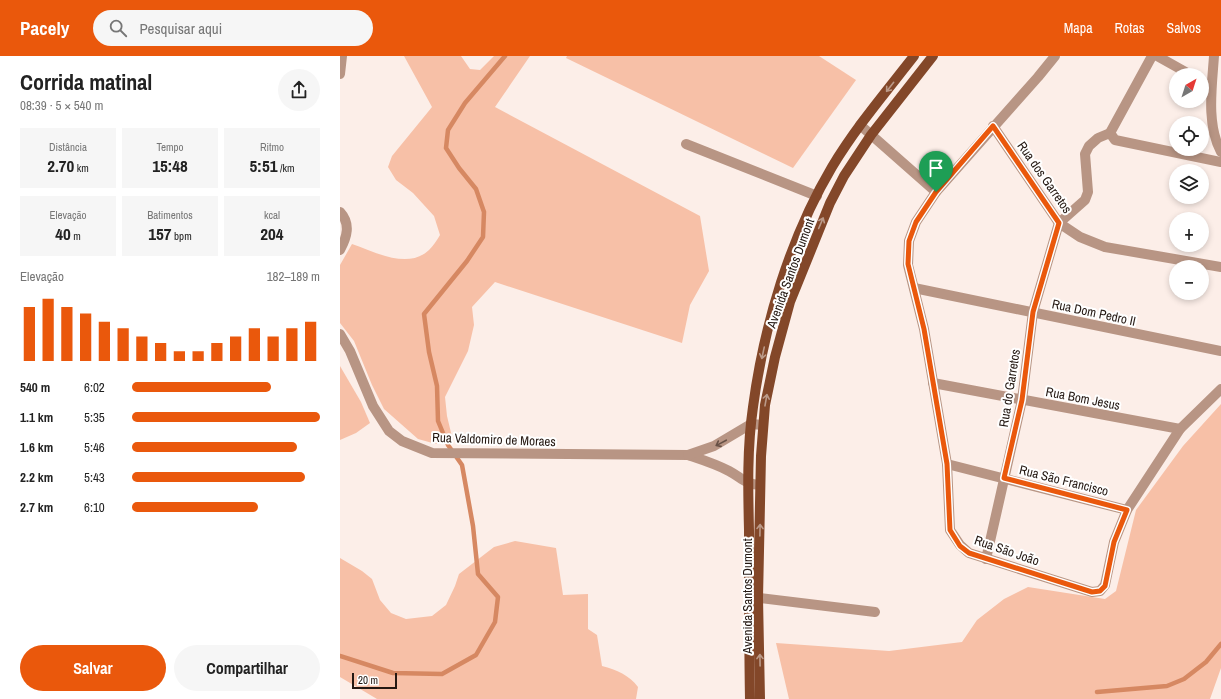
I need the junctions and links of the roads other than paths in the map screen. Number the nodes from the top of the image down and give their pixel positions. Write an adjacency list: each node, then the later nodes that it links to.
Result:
1 (342, 56): 9 (street)
2 (914, 56): 11 (main road, Avenida Santos Dumont, one-way to 11)
3 (933, 56): 14 (main road, Avenida Santos Dumont)
4 (1055, 56): 12 (street, Rua São João)
5 (1152, 56): 13 (street)
6 (1157, 56): 8 (street)
7 (1214, 56): 10 (street)
8 (1178, 68)
9 (340, 74)
10 (1211, 90): 16 (street)
11 (860, 125): 14 (street); 19 (main road, Avenida Santos Dumont)
12 (993, 126): 18 (street, Rua São João); 21 (street, Rua dos Garretos)
13 (1110, 133): 17 (street); 21 (street)
14 (871, 135): 18 (street); 32 (main road, Avenida Santos Dumont, one-way to 14)
15 (686, 144): 19 (street)
16 (1221, 152)
17 (1221, 162)
18 (936, 192): 24 (street, Rua São João)
19 (817, 196): 31 (main road, Avenida Santos Dumont, one-way to 31)
20 (340, 212): 22 (street)
21 (1059, 223): 23 (street, Rua dos Garretos); 25 (street, Rua do Garretos)
22 (340, 250)
23 (1221, 267)
24 (914, 288): 25 (street, Rua Dom Pedro II); 28 (street, Rua São João)
25 (1033, 312): 27 (street, Rua Dom Pedro II); 30 (street, Rua do Garretos)
26 (340, 334): 34 (street, Rua Valdomiro de Moraes)
27 (1221, 351)
28 (933, 383): 30 (street, Rua Bom Jesus); 35 (street, Rua São João)
29 (1221, 389): 33 (street, Rua São João)
30 (1022, 400): 33 (street, Rua Bom Jesus); 36 (street, Rua do Garretos)
31 (751, 424): 32 (street); 34 (street, Rua Valdomiro de Moraes, one-way to 34); 37 (main road, Avenida Santos Dumont)
32 (763, 425): 38 (main road, Avenida Santos Dumont)
33 (1180, 430): 39 (street, Rua São João)
34 (688, 455): 37 (street, Rua Valdomiro de Moraes)
35 (947, 464): 36 (street, Rua São Francisco); 40 (street, Rua São João)
36 (1004, 478): 39 (street, Rua São Francisco); 40 (street, Rua do Garretos)
37 (748, 484): 38 (street, Rua Valdomiro de Moraes); 41 (main road, Avenida Santos Dumont)
38 (760, 485): 41 (main road, Avenida Santos Dumont, one-way to 38)
39 (1127, 510): 40 (street, Rua São João)
40 (986, 558)
41 (754, 597): 42 (street); 43 (main road, Avenida Santos Dumont); 44 (main road, Avenida Santos Dumont, one-way to 41)
42 (875, 612)
43 (750, 699)
44 (760, 699)

